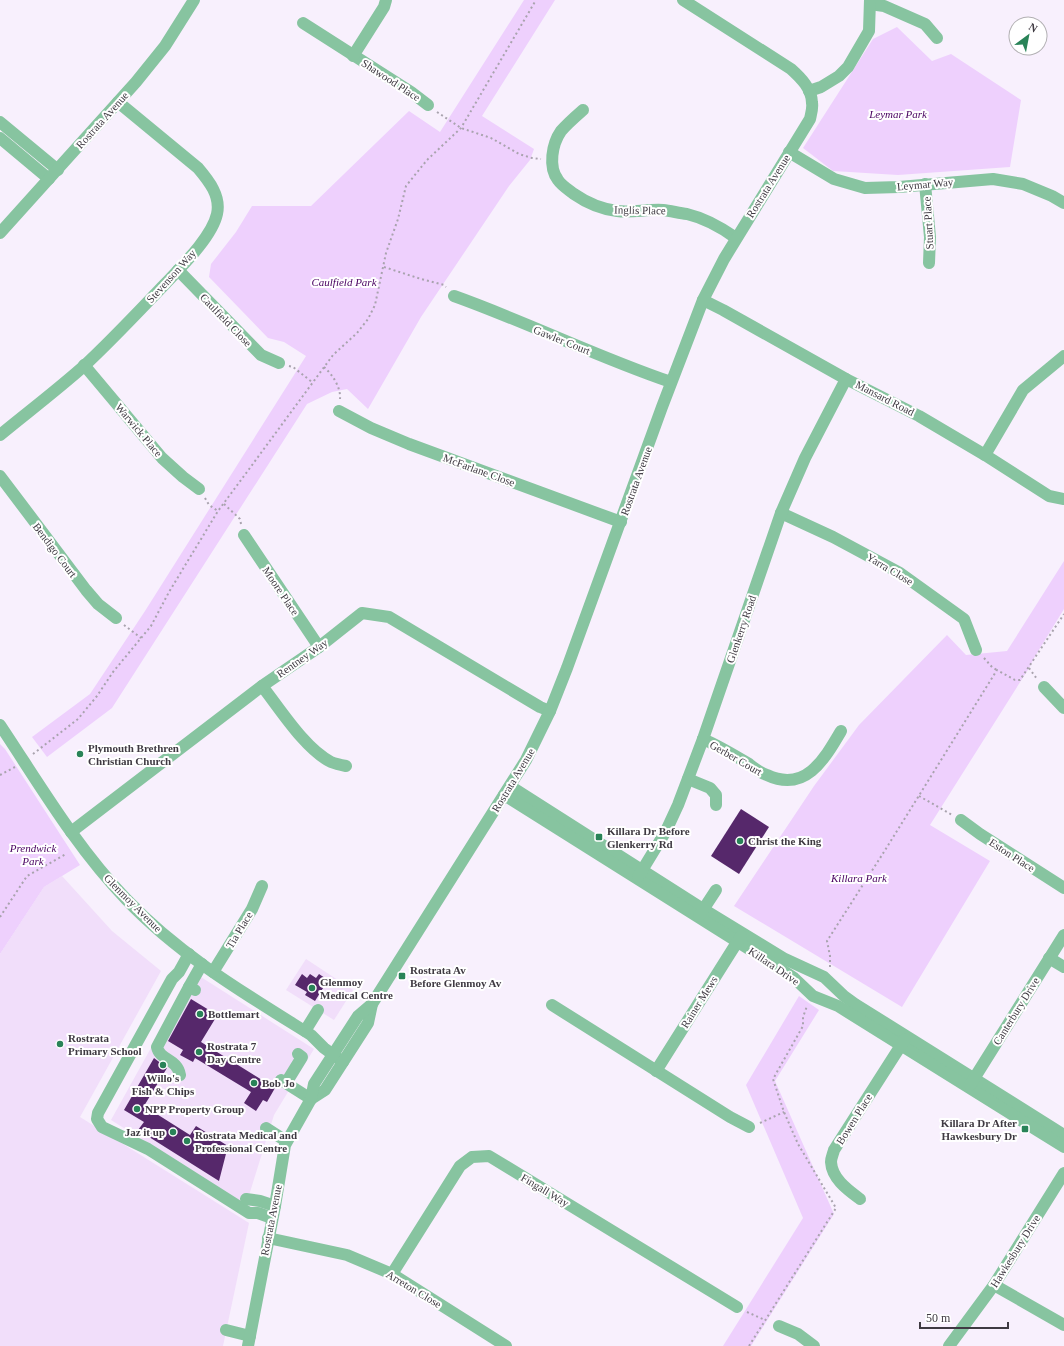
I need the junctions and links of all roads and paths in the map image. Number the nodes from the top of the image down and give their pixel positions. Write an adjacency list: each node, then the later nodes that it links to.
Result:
1 (194, 0): 10 (street, Rostrata Avenue)
2 (386, 0): 8 (street, Shawood Place)
3 (536, 0): 14 (path)
4 (683, 0): 9 (street, Rostrata Avenue)
5 (870, 2): 7 (street); 9 (street)
6 (303, 23): 8 (street, Shawood Place)
7 (938, 38)
8 (353, 56): 11 (street, Shawood Place)
9 (809, 91): 16 (street, Rostrata Avenue)
10 (118, 102): 18 (street, Rostrata Avenue); 26 (street, Stevenson Way)
11 (428, 105): 14 (path)
12 (583, 110): 17 (street, Inglis Place)
13 (0, 122): 18 (street)
14 (461, 128): 17 (path); 25 (path)
15 (0, 138): 19 (street)
16 (789, 152): 20 (street, Leymar Way); 23 (street, Rostrata Avenue)
17 (552, 160): 23 (street, Inglis Place)
18 (58, 170): 19 (street, Rostrata Avenue)
19 (50, 179): 22 (street, Rostrata Avenue)
20 (925, 184): 21 (street, Leymar Way); 24 (street, Stuart Place)
21 (1064, 203)
22 (0, 233)
23 (736, 238): 28 (street, Rostrata Avenue)
24 (929, 263)
25 (384, 267): 27 (path); 32 (path)
26 (178, 270): 30 (street, Caulfield Close); 31 (street, Stevenson Way)
27 (454, 296): 35 (street, Gawler Court)
28 (703, 300): 33 (street, Mansard Road); 35 (street, Rostrata Avenue)
29 (1064, 356): 38 (street)
30 (278, 364): 34 (path)
31 (84, 365): 37 (street, Stevenson Way); 40 (street, Warwick Place)
32 (324, 367): 34 (path); 36 (path)
33 (846, 379): 38 (street, Mansard Road); 44 (street, Glenkerry Road)
34 (312, 382): 42 (path)
35 (671, 382): 45 (street, Rostrata Avenue)
36 (339, 411): 45 (street, McFarlane Close)
37 (0, 435)
38 (985, 455): 41 (street, Mansard Road)
39 (0, 476): 48 (street, Bendigo Court)
40 (200, 489): 43 (path)
41 (1064, 499)
42 (224, 504): 43 (path); 46 (path)
43 (218, 512): 49 (path)
44 (781, 513): 51 (street, Yarra Close); 59 (street, Glenkerry Road)
45 (621, 522): 56 (street, Rostrata Avenue)
46 (244, 535): 50 (street, Moore Place)
47 (1064, 614): 52 (path)
48 (116, 618): 49 (path)
49 (141, 638): 60 (path)
50 (319, 647): 53 (street, Rentney Way); 56 (street, Rentney Way)
51 (976, 650): 52 (path)
52 (997, 670): 66 (path)
53 (262, 686): 61 (street); 69 (street, Rentney Way)
54 (1044, 688): 55 (street)
55 (1064, 708)
56 (550, 711): 65 (street, Rostrata Avenue)
57 (0, 725): 69 (street, Glenmoy Avenue)
58 (841, 731): 59 (street, Gerber Court)
59 (703, 739): 64 (street, Glenkerry Road)
60 (33, 754)
61 (346, 766)
62 (16, 767): 63 (path)
63 (0, 774)
64 (688, 779): 67 (street); 71 (street, Glenkerry Road)
65 (507, 791): 71 (street, Killara Drive); 85 (street, Rostrata Avenue)
66 (919, 796): 68 (path); 83 (path)
67 (716, 805)
68 (961, 820): 73 (street, Eston Place)
69 (71, 832): 79 (street, Glenmoy Avenue)
70 (66, 854): 76 (path)
71 (640, 874): 75 (street, Killara Drive)
72 (262, 886): 84 (street, Tia Place)
73 (1064, 888)
74 (716, 890): 75 (street)
75 (700, 913): 78 (street, Killara Drive)
76 (0, 917)
77 (1064, 935): 80 (street, Canterbury Drive)
78 (740, 937): 90 (street, Killara Drive); 90 (street, Killara Drive); 94 (street, Rainer Mews)
79 (189, 954): 81 (street, Glenmoy Avenue); 107 (street)
80 (1049, 958): 82 (street); 96 (street, Canterbury Drive)
81 (202, 964): 84 (street, Glenmoy Avenue); 95 (street)
82 (1064, 967)
83 (828, 970)
84 (213, 972): 89 (street, Glenmoy Avenue)
85 (372, 1004): 91 (street, Rostrata Avenue); 93 (street, Rostrata Avenue)
86 (552, 1005): 94 (street)
87 (807, 1005): 98 (path)
88 (318, 1010): 89 (street)
89 (308, 1033): 91 (street, Glenmoy Avenue)
90 (904, 1040): 96 (street, Killara Drive); 106 (street, Bowen Place)
91 (335, 1051): 93 (street, Glenmoy Avenue); 97 (street, Rostrata Avenue)
92 (298, 1054): 97 (street)
93 (346, 1057): 97 (street, Rostrata Avenue)
94 (656, 1071): 99 (street)
95 (180, 1075)
96 (971, 1083): 101 (street, Killara Drive); 103 (street, Killara Drive)
97 (311, 1099): 102 (street, Rostrata Avenue)
98 (784, 1112): 99 (path); 112 (path)
99 (750, 1127)
100 (266, 1128): 102 (street)
101 (1064, 1135)
102 (286, 1141): 107 (street, Rostrata Avenue)
103 (1064, 1147)
104 (1064, 1173): 110 (street, Hawkesbury Drive)
105 (246, 1199): 107 (street)
106 (860, 1199)
107 (274, 1212): 108 (street, Rostrata Avenue)
108 (268, 1238): 109 (street, Arreton Close); 116 (street, Rostrata Avenue)
109 (392, 1274): 111 (street, Fingall Way); 117 (street, Arreton Close)
110 (994, 1285): 113 (street); 120 (street, Hawkesbury Drive)
111 (737, 1307): 112 (path)
112 (766, 1320): 118 (path)
113 (1064, 1325)
114 (779, 1326): 119 (street)
115 (226, 1330): 116 (street)
116 (249, 1341)
117 (506, 1346)
118 (749, 1346)
119 (814, 1346)
120 (949, 1346)

